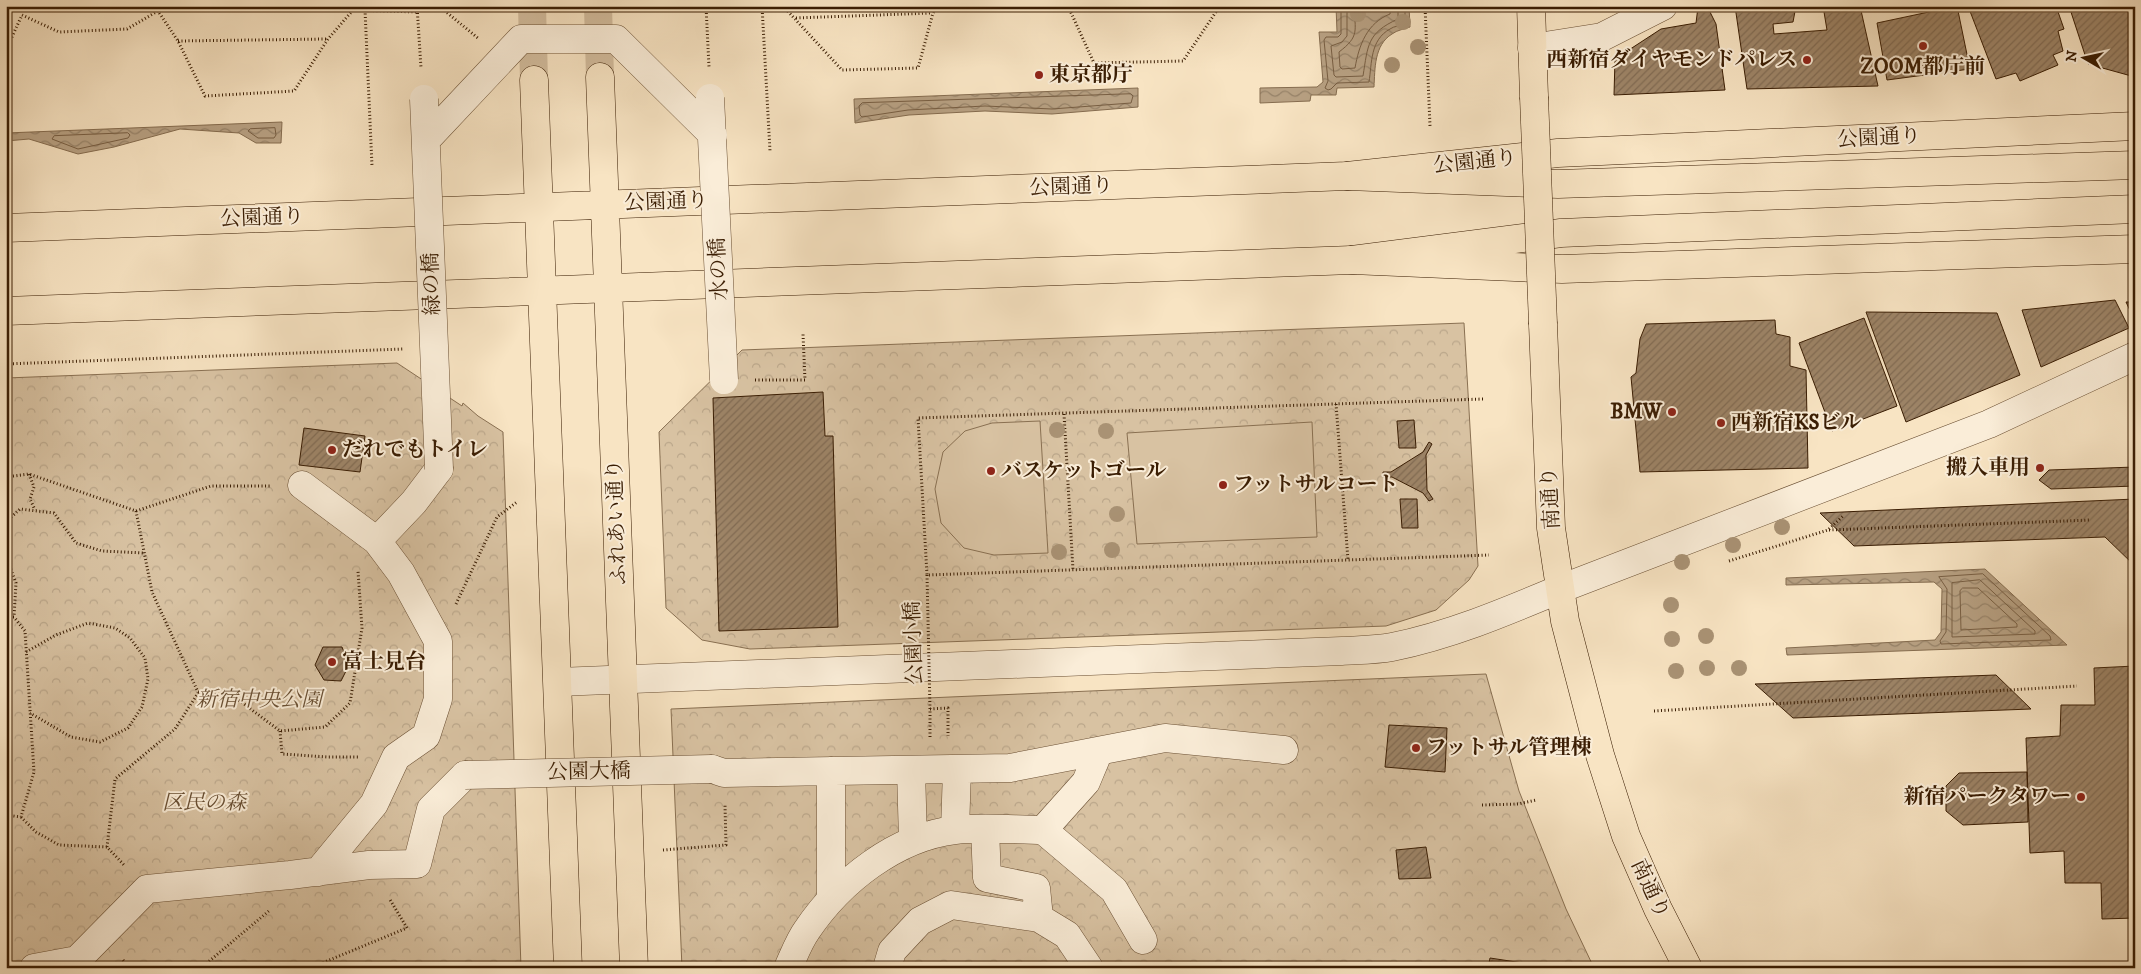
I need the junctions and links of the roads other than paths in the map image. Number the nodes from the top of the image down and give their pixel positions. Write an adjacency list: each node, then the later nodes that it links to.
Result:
1 (1531, 6): 3 (main road, 南通り)
2 (1663, 6): 3 (street)
3 (1532, 48): 26 (main road, 南通り, bridge)
4 (600, 77): 13 (main road, ふれあい通り)
5 (534, 80): 14 (main road)
6 (710, 98): 9 (street, 水の橋, bridge)
7 (424, 99): 10 (street, 緑の橋, bridge)
8 (2135, 126): 12 (main road, 公園通り)
9 (713, 136): 10 (street, bridge); 23 (street, 水の橋, bridge)
10 (426, 140): 25 (street, 緑の橋, bridge)
11 (2135, 165): 12 (main road)
12 (1347, 176): 13 (main road, 公園通り)
13 (605, 205): 14 (main road, 公園通り); 19 (main road, ふれあい通り)
14 (539, 208): 16 (main road, 公園通り); 20 (main road)
15 (2135, 209): 18 (main road)
16 (6, 228)
17 (2135, 249): 18 (main road)
18 (1352, 260): 19 (main road)
19 (608, 289): 20 (main road); 27 (main road, ふれあい通り)
20 (542, 291): 21 (main road); 28 (main road)
21 (6, 311)
22 (2135, 356): 26 (street)
23 (724, 380)
24 (302, 486): 25 (street)
25 (376, 541): 38 (street)
26 (1560, 589): 27 (street); 48 (main road, 南通り)
27 (623, 679): 28 (street); 44 (main road, ふれあい通り)
28 (558, 682): 43 (main road)
29 (1284, 750): 30 (street, 公園大橋)
30 (1099, 751): 32 (street, 公園大橋); 36 (street)
31 (911, 770): 32 (street, 公園大橋); 33 (street, 公園大橋); 37 (street)
32 (957, 770): 35 (street)
33 (831, 771): 38 (street, 公園大橋, bridge); 39 (street)
34 (985, 829): 35 (street); 36 (street); 40 (street)
35 (955, 830): 37 (street)
36 (1044, 830): 41 (street)
37 (913, 840): 39 (street)
38 (318, 872): 42 (street)
39 (831, 898): 45 (street)
40 (1039, 918): 46 (street); 47 (street)
41 (1143, 940)
42 (34, 968)
43 (568, 968)
44 (634, 968)
45 (788, 968)
46 (886, 968)
47 (1089, 968)
48 (1688, 968)

